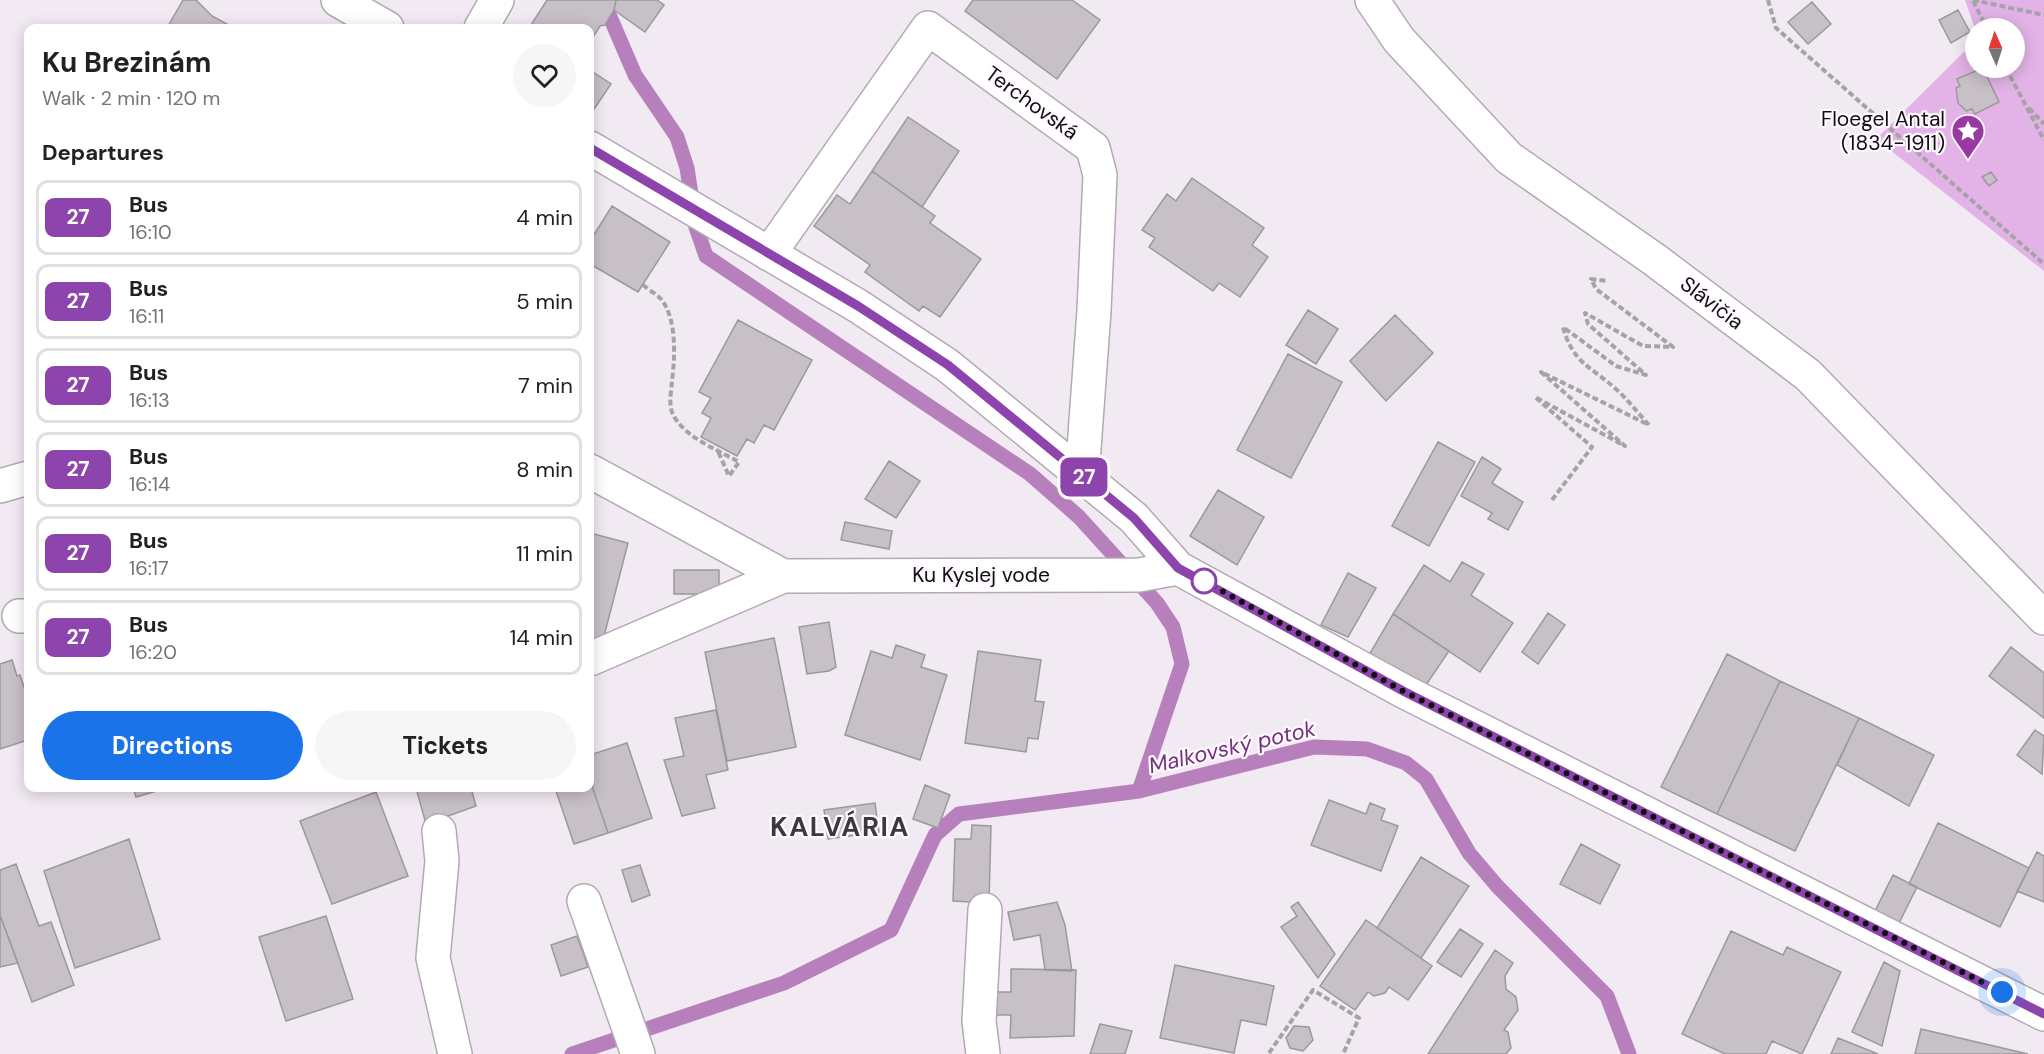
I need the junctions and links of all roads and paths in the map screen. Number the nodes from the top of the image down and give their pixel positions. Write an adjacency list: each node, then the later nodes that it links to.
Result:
1 (338, 0): 8 (street)
2 (497, 0): 9 (street)
3 (1372, 0): 27 (street, Slávičia)
4 (1768, 0): 16 (path)
5 (1973, 0): 6 (path); 7 (path)
6 (2044, 15)
7 (1982, 18)
8 (380, 24)
9 (483, 24)
10 (2011, 78): 11 (path)
11 (2024, 103): 12 (path); 13 (path)
12 (2044, 124)
13 (2044, 140)
14 (594, 150): 15 (street)
15 (769, 254): 21 (street); 21 (street, Terchovská)
16 (2044, 264)
17 (1615, 282): 24 (path)
18 (643, 285): 19 (path)
19 (717, 449): 19 (path)
20 (594, 473): 26 (street, Ku Kyslej vode)
21 (1082, 476): 25 (street)
22 (24, 479): 23 (street)
23 (0, 486)
24 (1552, 500)
25 (1178, 568): 26 (street, Ku Kyslej vode); 32 (street)
26 (783, 576): 28 (street, Ku Kyslej vode)
27 (2044, 618)
28 (594, 657)
29 (439, 831): 34 (street)
30 (584, 901): 35 (street)
31 (985, 910): 36 (street)
32 (2044, 1014)
33 (1269, 1053): 37 (path)
34 (455, 1054)
35 (638, 1054)
36 (983, 1054)
37 (1343, 1054)

